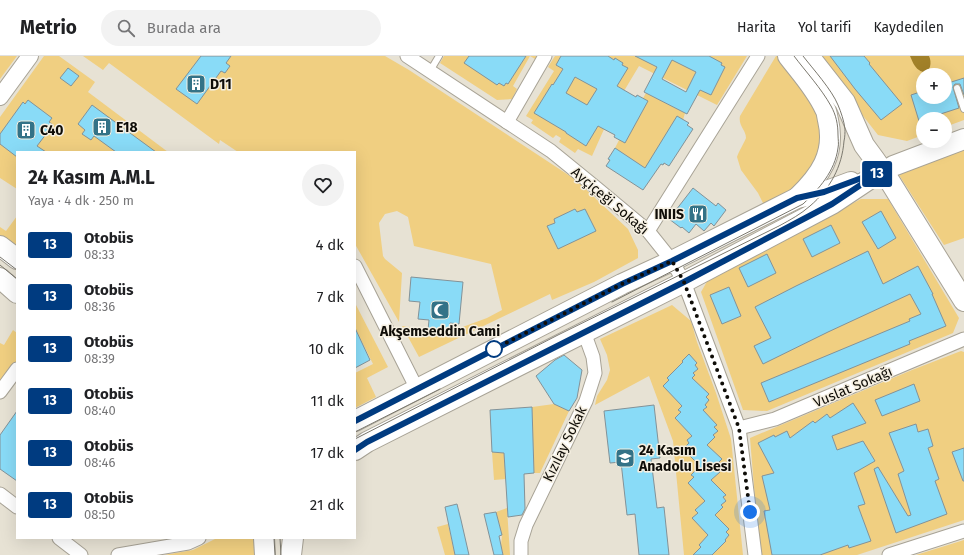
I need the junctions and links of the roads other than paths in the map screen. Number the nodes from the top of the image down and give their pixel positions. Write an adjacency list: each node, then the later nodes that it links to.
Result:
1 (30, 56): 10 (street)
2 (407, 56): 8 (street, Ayçiçeği Sokağı)
3 (439, 56): 8 (lane)
4 (545, 56): 13 (street)
5 (758, 56): 18 (street)
6 (788, 56): 11 (main road)
7 (809, 56): 15 (main road)
8 (430, 71): 13 (street, Ayçiçeği Sokağı)
9 (957, 88): 12 (lane)
10 (0, 97)
11 (826, 109): 15 (main road); 17 (main road)
12 (964, 110)
13 (507, 122): 18 (street, Ayçiçeği Sokağı)
14 (964, 139): 16 (main road)
15 (864, 145): 16 (main road)
16 (888, 168): 17 (main road); 24 (main road); 26 (main road)
17 (797, 198): 21 (main road)
18 (648, 231): 21 (street, Ayçiçeği Sokağı)
19 (0, 246): 20 (main road)
20 (16, 258)
21 (672, 261): 24 (street, Ayçiçeği Sokağı); 30 (main road)
22 (356, 268): 30 (street)
23 (0, 278): 25 (main road)
24 (684, 282): 27 (main road); 33 (street, Ayçiçeği Sokağı)
25 (16, 292)
26 (964, 301)
27 (584, 332): 34 (main road); 46 (street, Kızılay Sokak)
28 (964, 340): 33 (street, Vuslat Sokağı)
29 (16, 369): 31 (street)
30 (417, 389): 32 (main road)
31 (0, 392)
32 (356, 420)
33 (739, 428): 47 (street, Ayçiçeği Sokağı)
34 (356, 449)
35 (0, 494): 36 (street)
36 (16, 506)
37 (964, 531): 48 (street)
38 (60, 539): 42 (street)
39 (197, 539): 43 (street)
40 (264, 539): 44 (main road)
41 (293, 539): 45 (main road)
42 (82, 555)
43 (118, 555)
44 (265, 555)
45 (291, 555)
46 (521, 555)
47 (755, 555)
48 (889, 555)

